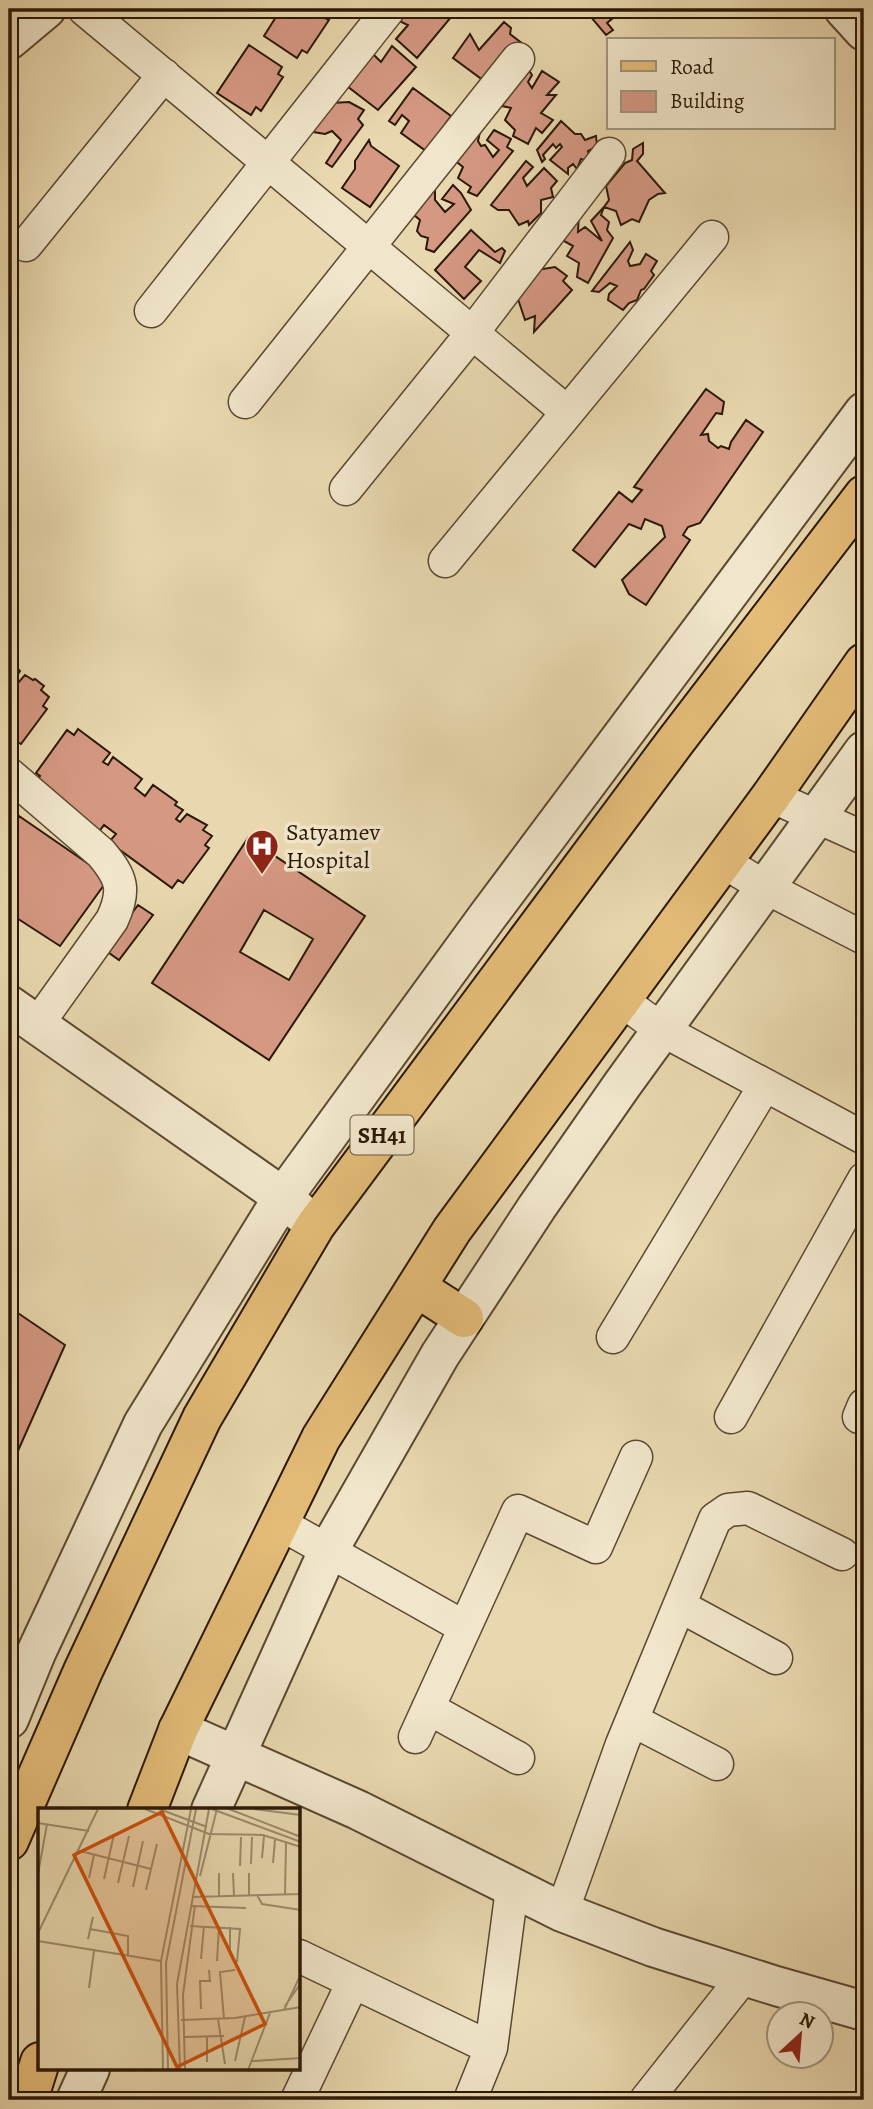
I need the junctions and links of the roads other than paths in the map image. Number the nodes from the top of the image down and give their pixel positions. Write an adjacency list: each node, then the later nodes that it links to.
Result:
1 (46, 9): 6 (street)
2 (84, 9): 8 (street)
3 (389, 9): 10 (street)
4 (844, 9): 5 (street)
5 (864, 32)
6 (9, 40)
7 (518, 59): 13 (street)
8 (164, 75): 10 (street); 12 (street)
9 (609, 154): 15 (street)
10 (268, 162): 13 (street); 14 (street)
11 (712, 237): 17 (street)
12 (26, 246)
13 (370, 246): 15 (street); 16 (street)
14 (151, 311)
15 (472, 332): 17 (street); 19 (street)
16 (245, 402)
17 (567, 412): 21 (street)
18 (864, 412): 30 (street)
19 (346, 489)
20 (864, 495): 31 (main road, SH41)
21 (445, 561)
22 (864, 663): 25 (main road)
23 (864, 751): 26 (street)
24 (9, 774): 34 (street)
25 (771, 796): 26 (street); 28 (main road)
26 (817, 816): 27 (street); 29 (street)
27 (864, 838)
28 (722, 862): 29 (street); 33 (main road)
29 (765, 887): 32 (street); 35 (street)
30 (500, 900): 31 (street); 39 (street)
31 (537, 928): 40 (main road, SH41)
32 (864, 938)
33 (621, 1000): 35 (street); 41 (main road)
34 (23, 1015): 39 (street)
35 (662, 1030): 36 (street); 42 (street)
36 (765, 1085): 37 (street); 43 (street)
37 (864, 1138)
38 (864, 1179): 44 (street)
39 (283, 1197): 40 (street); 53 (street)
40 (315, 1226): 62 (main road, SH41)
41 (416, 1287): 42 (main road); 46 (main road)
42 (464, 1318): 47 (street)
43 (613, 1337)
44 (731, 1417)
45 (636, 1457): 50 (street)
46 (279, 1523): 47 (street); 55 (main road)
47 (328, 1551): 50 (street); 57 (street)
48 (842, 1554): 49 (street)
49 (680, 1606): 51 (street); 54 (street)
50 (464, 1628): 52 (street)
51 (776, 1658)
52 (428, 1708): 56 (street); 58 (street)
53 (9, 1719)
54 (632, 1720): 59 (street); 64 (street)
55 (178, 1730): 57 (street); 60 (main road)
56 (415, 1737)
57 (235, 1755): 61 (street); 63 (street)
58 (518, 1758)
59 (717, 1764)
60 (148, 1808)
61 (212, 1808)
62 (9, 1841)
63 (512, 1889): 64 (street); 69 (street)
64 (562, 1912): 66 (street)
65 (301, 1957): 67 (street)
66 (745, 1975): 68 (street); 76 (street)
67 (354, 1982): 69 (street); 74 (street)
68 (864, 2011)
69 (491, 2048): 75 (street)
70 (38, 2068): 72 (main road)
71 (90, 2070): 73 (street)
72 (28, 2100)
73 (76, 2100)
74 (298, 2100)
75 (470, 2100)
76 (646, 2100)

